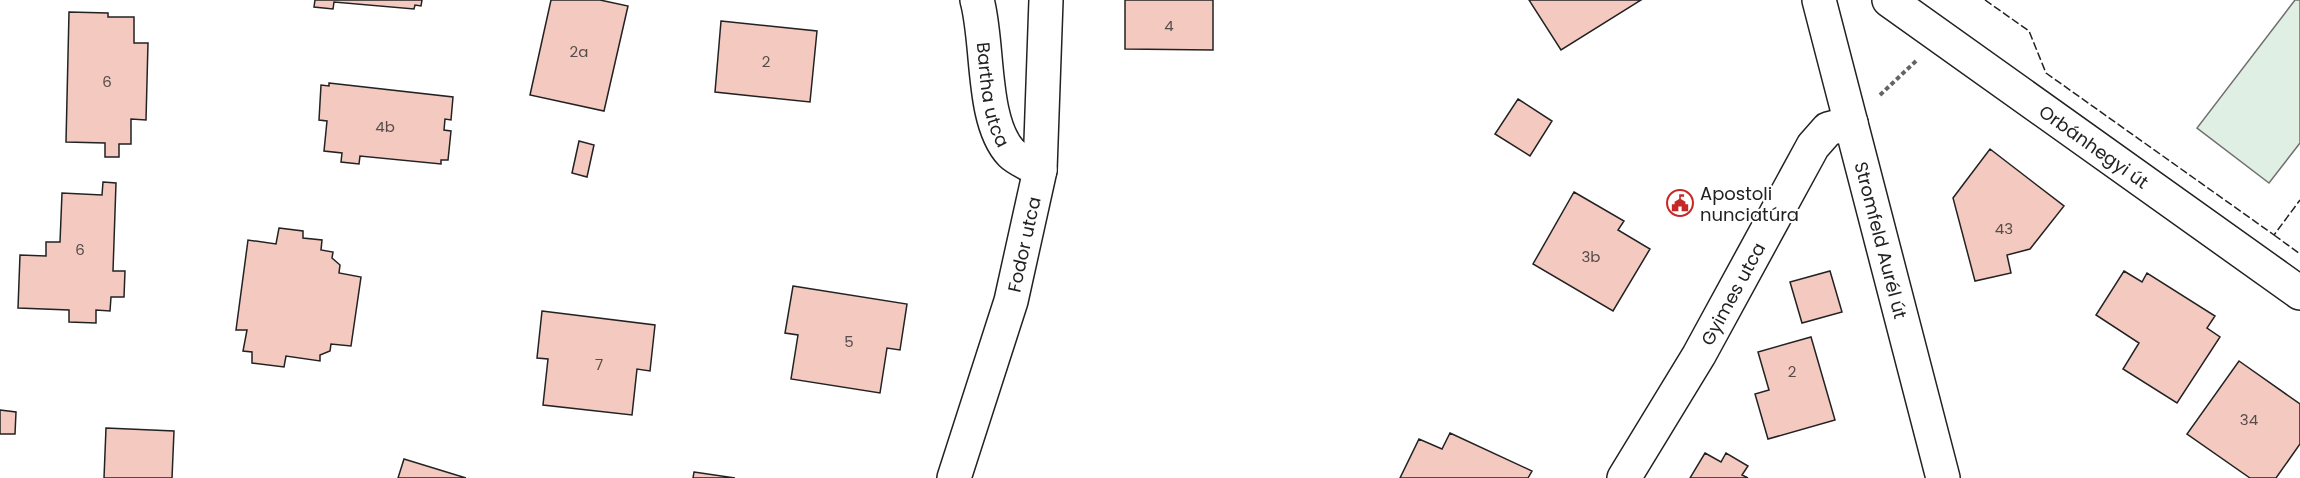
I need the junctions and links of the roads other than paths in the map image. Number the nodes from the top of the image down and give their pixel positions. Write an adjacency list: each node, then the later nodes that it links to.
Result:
1 (976, 0): 6 (street, Bartha utca)
2 (1046, 0): 6 (street, Fodor utca)
3 (1819, 0): 5 (street, Stromfeld Aurél út)
4 (1889, 0): 7 (street, Orbánhegyi út)
5 (1851, 123): 9 (street, Gyimes utca); 10 (street, Stromfeld Aurél út)
6 (1040, 170): 8 (street, Fodor utca)
7 (2300, 293)
8 (954, 478)
9 (1624, 478)
10 (1943, 478)

